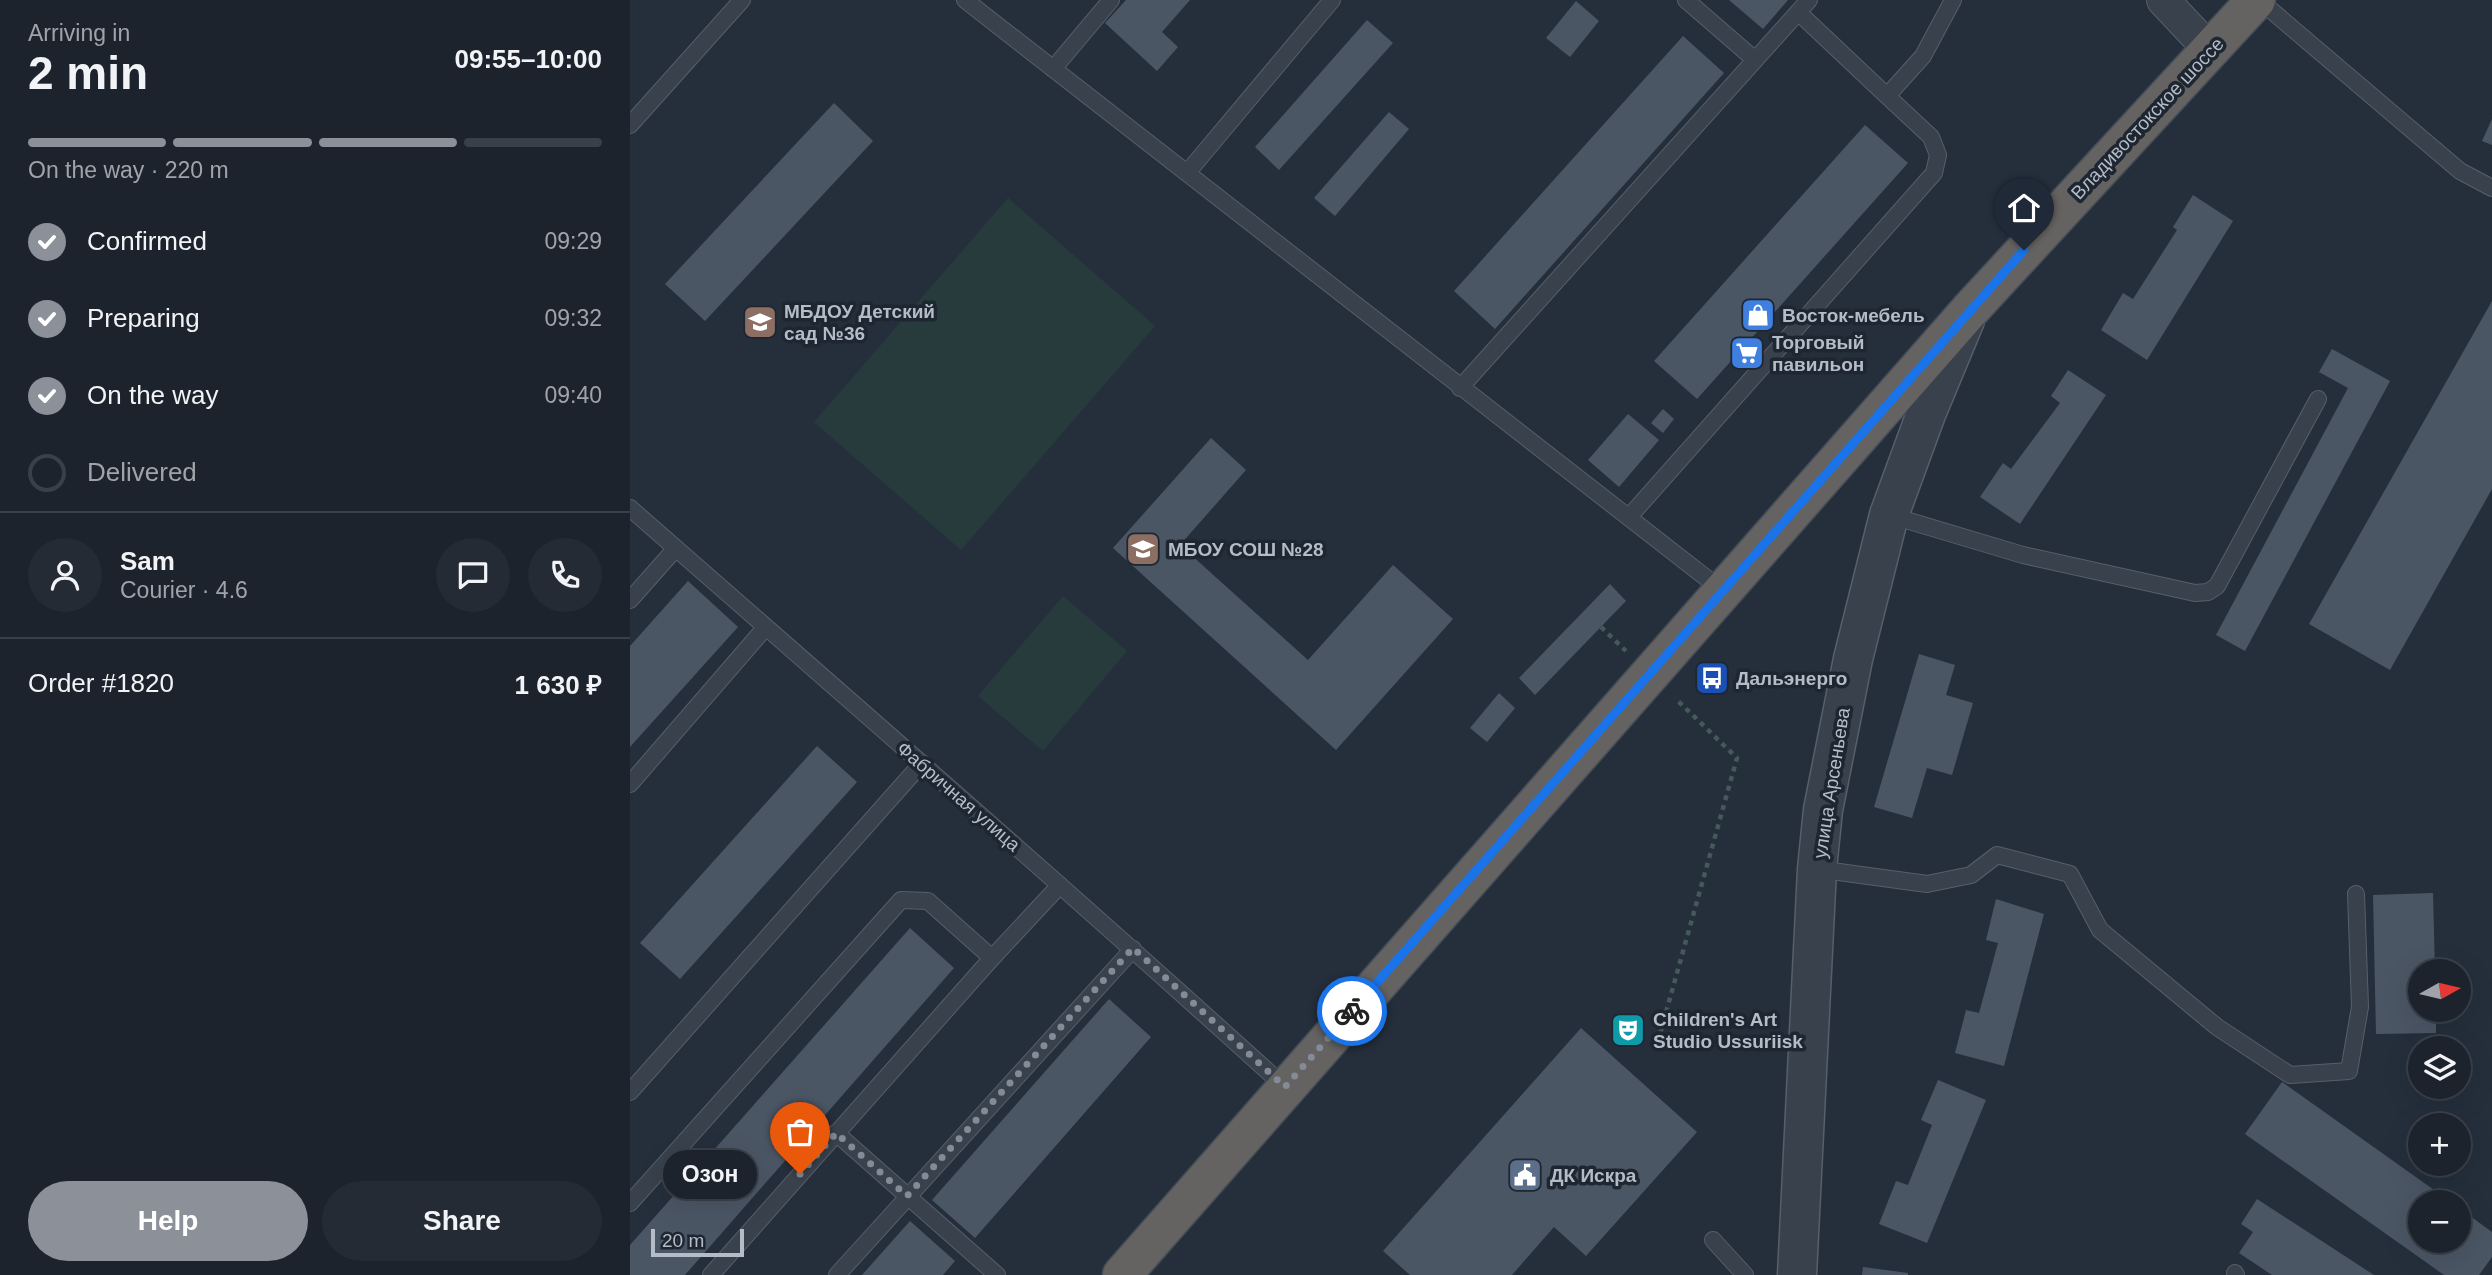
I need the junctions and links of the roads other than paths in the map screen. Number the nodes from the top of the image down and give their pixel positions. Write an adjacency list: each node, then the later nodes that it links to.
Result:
1 (742, 0): 14 (lane)
2 (965, 0): 12 (lane)
3 (1111, 0): 12 (lane)
4 (1332, 0): 15 (lane)
5 (1686, 0): 11 (lane)
6 (1953, 0): 13 (lane)
7 (2163, 0): 10 (street)
8 (2257, 0): 10 (highway, Владивостокское шоссе); 16 (lane)
9 (1803, 6): 11 (lane); 13 (lane)
10 (2210, 50): 17 (highway, Владивостокское шоссе)
11 (1754, 60): 18 (lane)
12 (1053, 69): 15 (lane)
13 (1887, 96): 22 (lane)
14 (630, 125)
15 (1187, 173): 18 (lane)
16 (2492, 188)
17 (1969, 311): 21 (street, улица Арсеньева); 24 (highway, Владивостокское шоссе)
18 (1460, 388): 22 (lane)
19 (2318, 399): 21 (lane)
20 (630, 508): 23 (lane, Фабричная улица)
21 (1889, 515): 29 (street, улица Арсеньева)
22 (1629, 517): 24 (lane)
23 (676, 548): 25 (lane); 26 (lane, Фабричная улица)
24 (1723, 591): 34 (highway, Владивостокское шоссе)
25 (630, 600)
26 (765, 628): 27 (lane, Фабричная улица); 28 (lane)
27 (922, 763): 30 (lane, Фабричная улица); 35 (lane)
28 (630, 784)
29 (1817, 869): 31 (lane); 45 (street, улица Арсеньева)
30 (1060, 885): 32 (lane, Фабричная улица); 33 (lane)
31 (2356, 894)
32 (1133, 948): 34 (lane, Фабричная улица); 37 (lane)
33 (992, 958): 36 (lane); 38 (lane)
34 (1285, 1087): 43 (highway, Владивостокское шоссе)
35 (630, 1092)
36 (836, 1133): 37 (lane); 40 (lane)
37 (907, 1196): 41 (lane); 42 (lane)
38 (630, 1203)
39 (1713, 1240): 44 (lane)
40 (711, 1275)
41 (837, 1275)
42 (998, 1275)
43 (1122, 1275)
44 (1745, 1275)
45 (1797, 1275)

